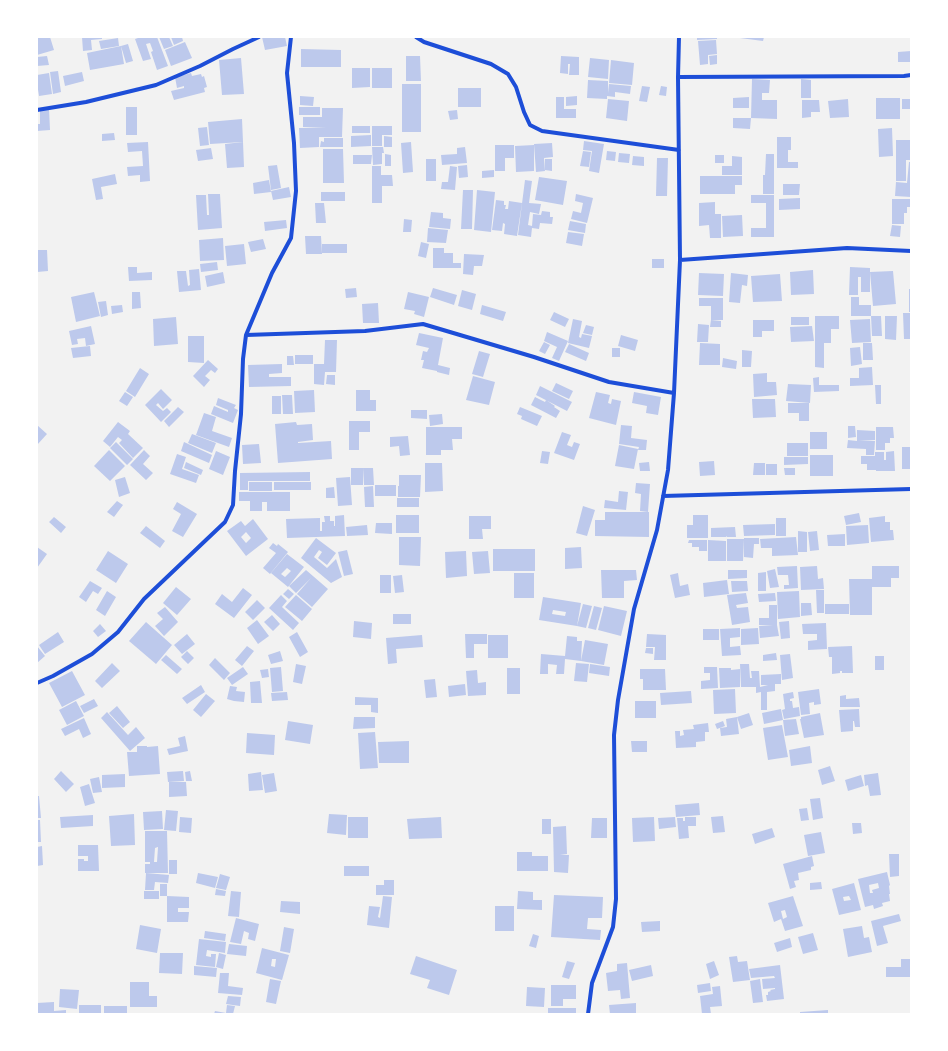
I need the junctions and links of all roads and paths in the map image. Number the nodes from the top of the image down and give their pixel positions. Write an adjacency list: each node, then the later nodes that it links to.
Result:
1 (259, 37): 7 (street)
2 (291, 37): 11 (street)
3 (416, 37): 8 (street)
4 (679, 37): 6 (street)
5 (911, 75): 6 (street)
6 (678, 77): 8 (street)
7 (37, 110)
8 (679, 150): 10 (street)
9 (911, 251): 10 (street)
10 (680, 260): 12 (street)
11 (246, 335): 12 (street); 15 (street)
12 (674, 393): 14 (street)
13 (911, 490): 14 (street)
14 (663, 496): 16 (street)
15 (37, 683)
16 (588, 1014)

